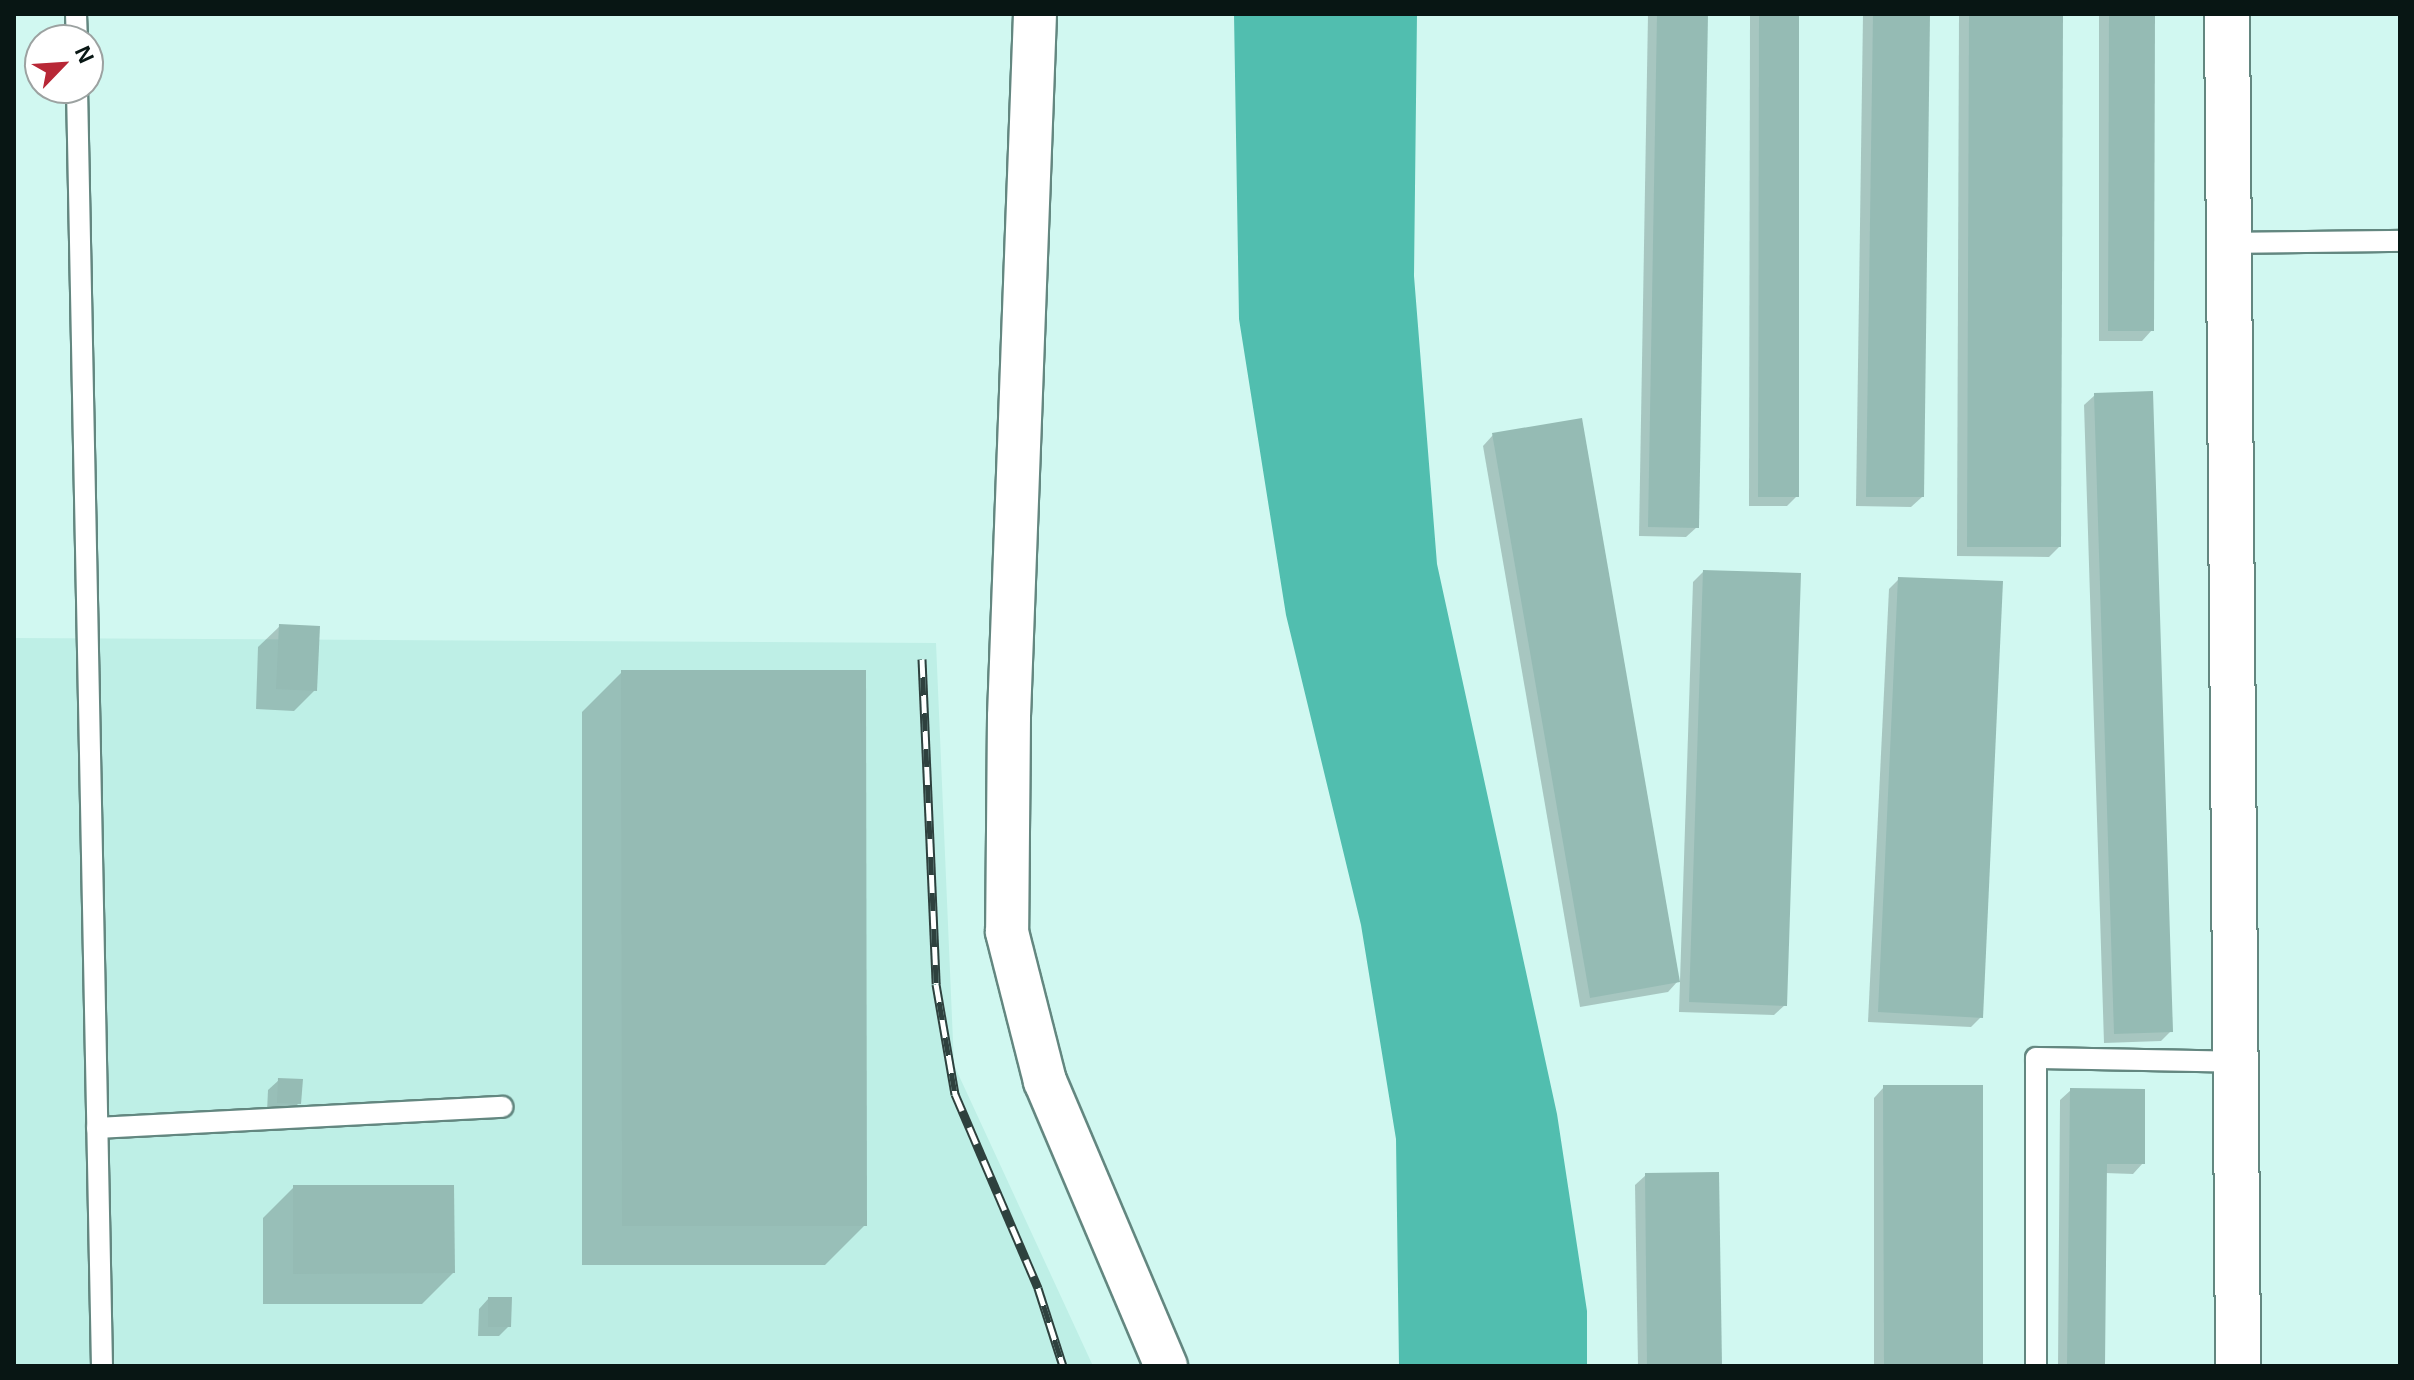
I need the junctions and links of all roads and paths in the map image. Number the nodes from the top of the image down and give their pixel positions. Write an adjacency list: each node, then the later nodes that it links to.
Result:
1 (1035, 14): 10 (street)
2 (2227, 14): 5 (street)
3 (77, 104): 8 (lane)
4 (2400, 241): 5 (lane)
5 (2232, 243): 6 (street)
6 (2239, 1062): 11 (lane); 12 (street)
7 (502, 1107): 8 (lane)
8 (97, 1128): 9 (lane)
9 (102, 1366)
10 (1166, 1366)
11 (2036, 1366)
12 (2238, 1366)

